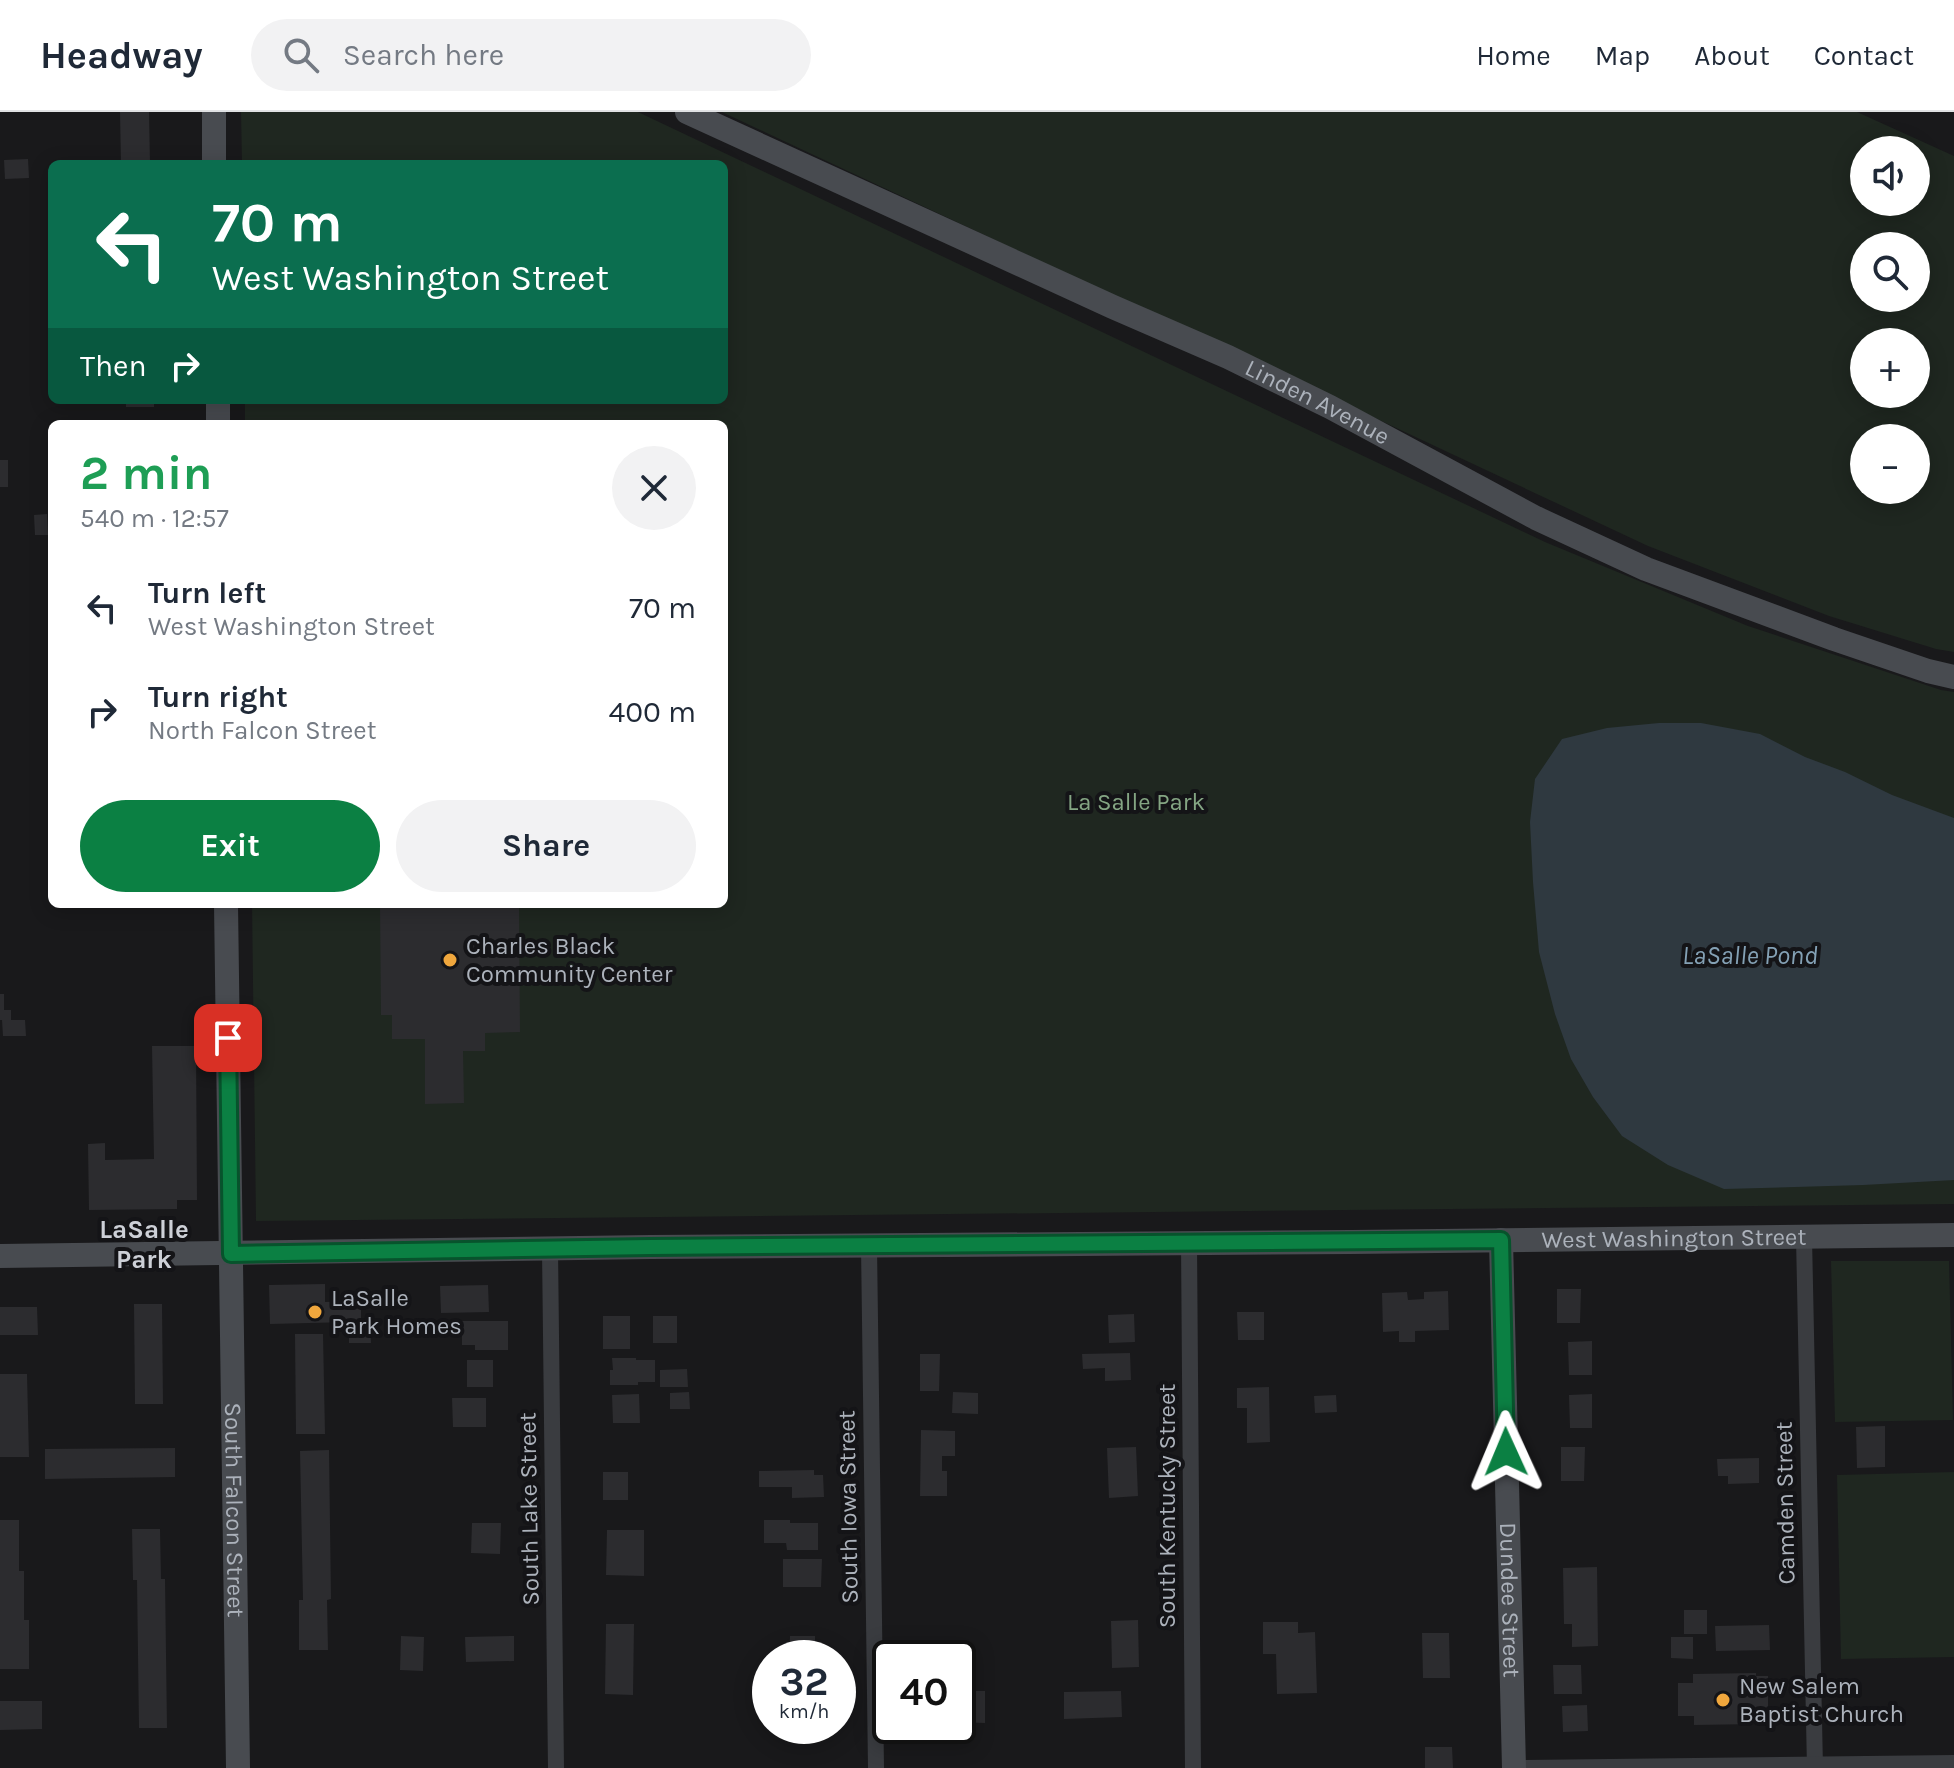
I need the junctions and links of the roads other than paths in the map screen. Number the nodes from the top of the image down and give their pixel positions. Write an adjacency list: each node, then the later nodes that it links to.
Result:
1 (214, 112): 3 (street)
2 (687, 112): 4 (street, Linden Avenue)
3 (214, 160)
4 (1954, 677)
5 (226, 908): 12 (street, South Falcon Street)
6 (1954, 1235): 7 (street, West Washington Street)
7 (1804, 1237): 8 (street, West Washington Street); 15 (street, Camden Street)
8 (1501, 1240): 9 (street, West Washington Street); 20 (street, Dundee Street)
9 (1189, 1243): 10 (street, West Washington Street); 19 (street, South Kentucky Street)
10 (869, 1246): 11 (street, West Washington Street); 18 (street, South Iowa Street)
11 (550, 1249): 12 (street, West Washington Street); 17 (street, South Lake Street)
12 (231, 1254): 13 (street, West Washington Street); 16 (street, South Falcon Street)
13 (0, 1256)
14 (1954, 1763): 15 (street)
15 (1815, 1766): 20 (street)
16 (238, 1768)
17 (556, 1768)
18 (876, 1768)
19 (1193, 1768)
20 (1514, 1768)

